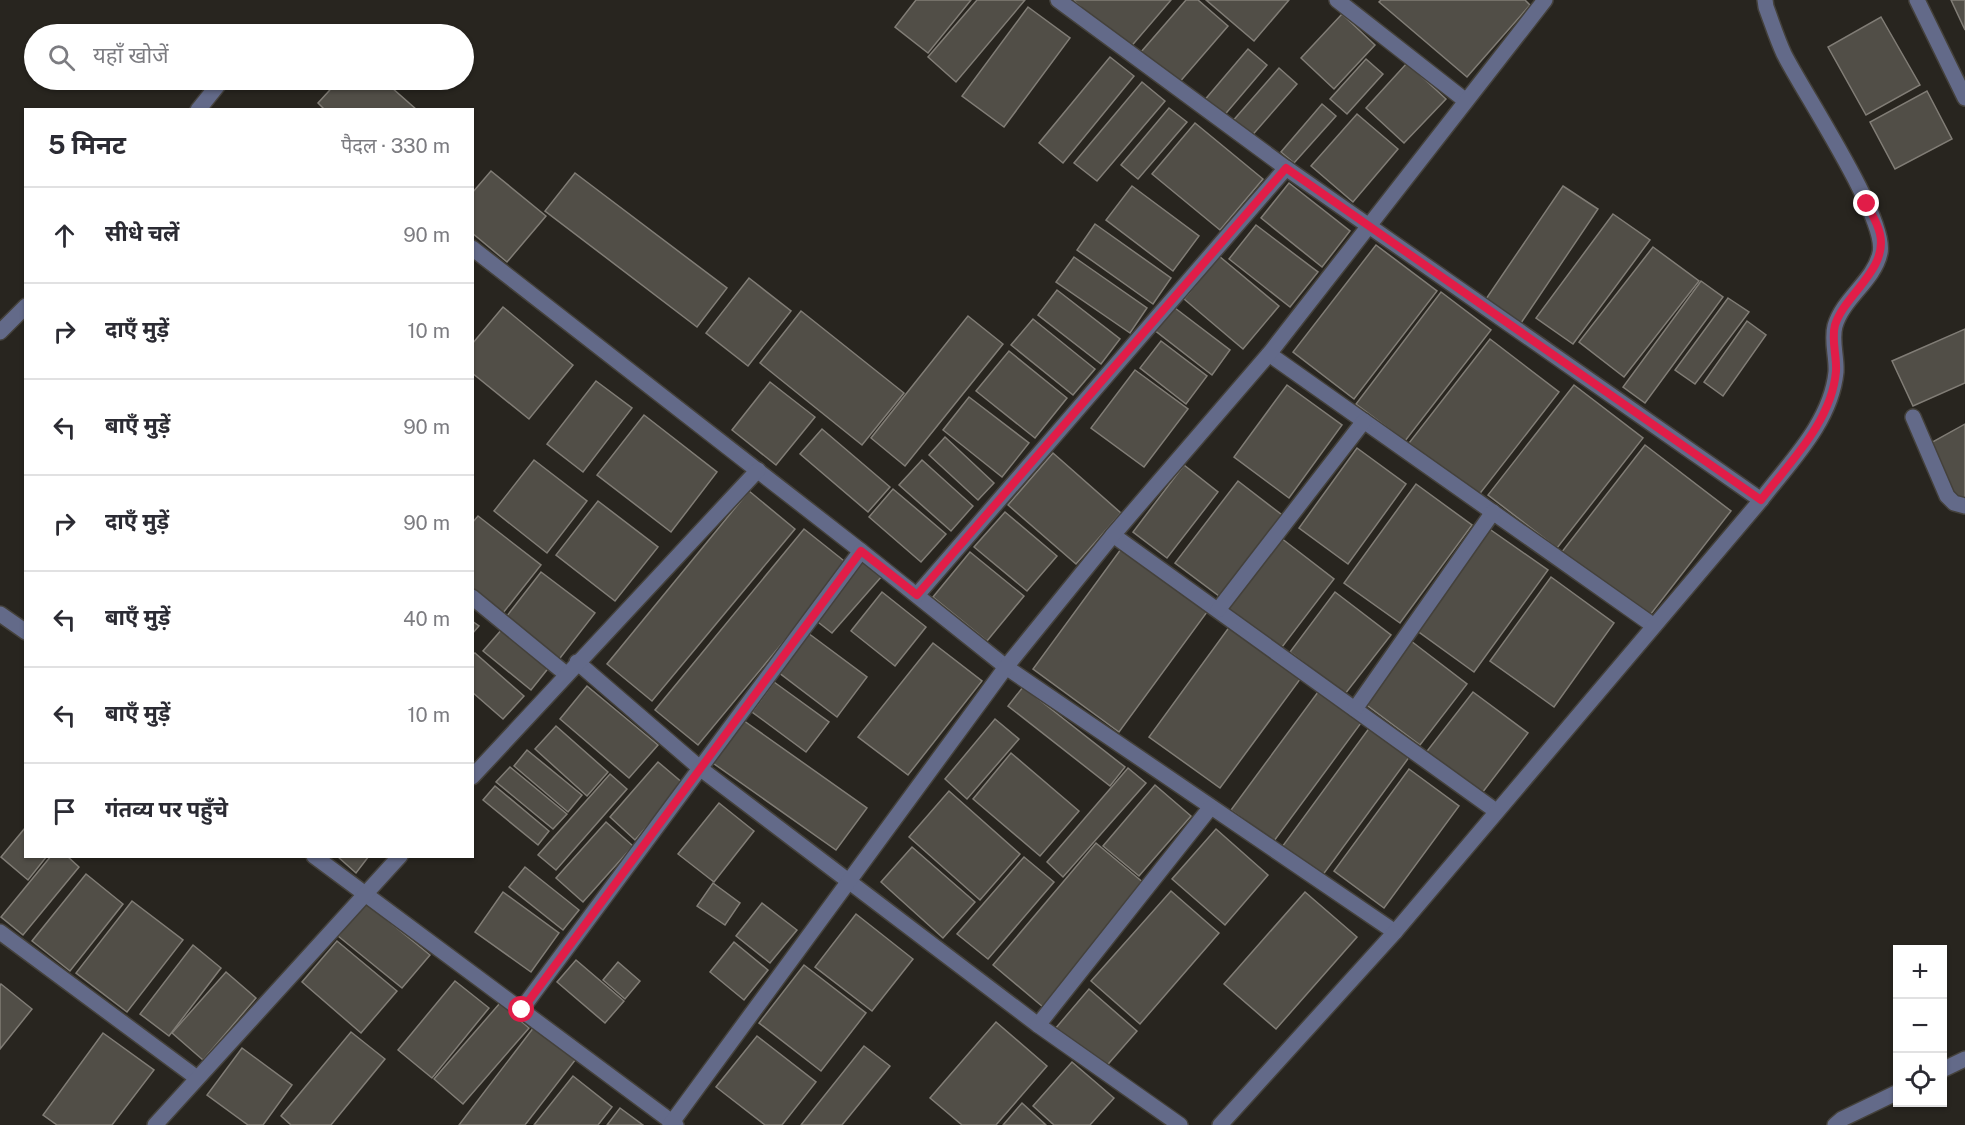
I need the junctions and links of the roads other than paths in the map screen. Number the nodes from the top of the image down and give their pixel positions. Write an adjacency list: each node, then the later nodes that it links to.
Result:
1 (1058, 0): 10 (street)
2 (1337, 0): 8 (street)
3 (1545, 0): 8 (street)
4 (1765, 0): 19 (street)
5 (1917, 0): 7 (street)
6 (214, 90): 9 (street)
7 (1965, 98)
8 (1466, 101): 11 (street)
9 (200, 108)
10 (1286, 168): 11 (street); 24 (street)
11 (1369, 226): 15 (street); 19 (street)
12 (474, 251): 18 (street)
13 (24, 308): 14 (street)
14 (0, 332)
15 (1269, 354): 17 (street); 22 (street)
16 (1913, 417): 20 (street)
17 (1364, 421): 21 (street); 26 (street)
18 (758, 470): 23 (street); 30 (street)
19 (1761, 500): 28 (street)
20 (1965, 506)
21 (1493, 512): 28 (street); 33 (street)
22 (1113, 536): 26 (street); 31 (street)
23 (861, 551): 24 (street); 34 (street)
24 (917, 595): 31 (street)
25 (474, 599): 32 (street)
26 (1218, 610): 33 (street)
27 (0, 614): 29 (street)
28 (1654, 626): 37 (street)
29 (24, 631)
30 (577, 662): 32 (street); 34 (street)
31 (1006, 668): 36 (street); 40 (street)
32 (566, 674): 35 (street)
33 (1355, 709): 37 (street)
34 (701, 769): 40 (street); 44 (street)
35 (474, 775)
36 (1210, 808): 43 (street); 45 (street)
37 (1496, 811): 43 (street)
38 (317, 858): 41 (street)
39 (398, 858): 41 (street)
40 (851, 882): 45 (street); 50 (street)
41 (365, 895): 44 (street); 48 (street)
42 (0, 932): 48 (street)
43 (1395, 932): 53 (street)
44 (522, 1010): 50 (street)
45 (1038, 1025): 52 (street)
46 (1965, 1059): 47 (street)
47 (1947, 1068)
48 (197, 1078): 51 (street)
49 (1893, 1094): 54 (street)
50 (673, 1124)
51 (155, 1125)
52 (1180, 1125)
53 (1220, 1125)
54 (1835, 1125)

